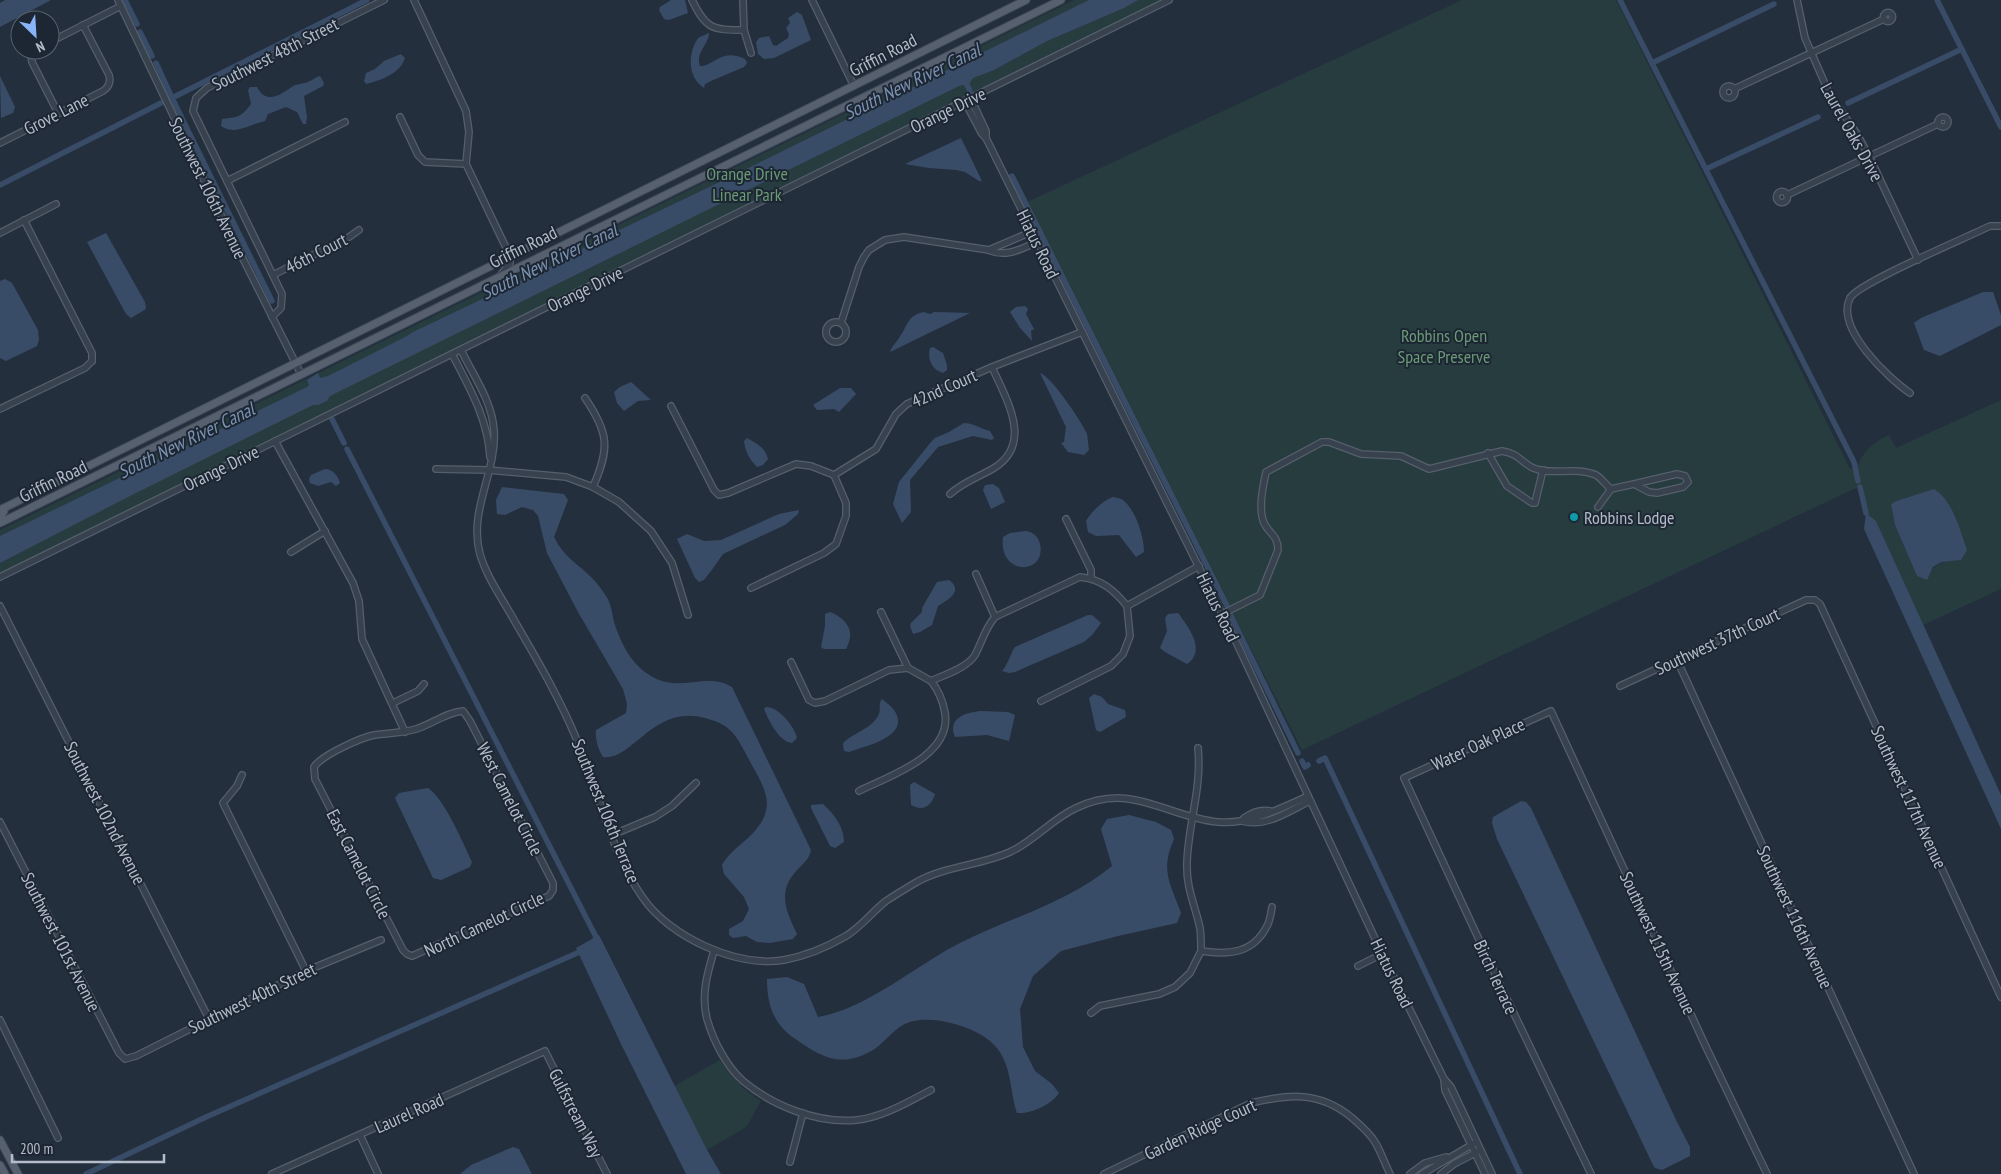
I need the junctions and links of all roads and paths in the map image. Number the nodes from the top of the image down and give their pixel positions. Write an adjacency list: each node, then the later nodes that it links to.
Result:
1 (384, 0): 32 (street, Southwest 48th Street)
2 (414, 0): 31 (street)
3 (692, 0): 13 (street)
4 (743, 0): 13 (street)
5 (812, 0): 22 (street)
6 (1026, 0): 14 (main road, Griffin Road)
7 (1061, 0): 17 (main road, Griffin Road)
8 (1169, 0): 24 (street, Orange Drive)
9 (1797, 0): 19 (street, Laurel Oaks Drive)
10 (120, 3): 12 (street); 46 (street, Southwest 106th Avenue)
11 (1884, 19): 19 (street)
12 (83, 26): 15 (street); 25 (street, Grove Lane)
13 (744, 30): 18 (street)
14 (960, 33): 16 (main road, Griffin Road); 17 (main road)
15 (60, 37)
16 (942, 42): 20 (main road); 22 (main road, Griffin Road)
17 (957, 51): 20 (main road, Griffin Road)
18 (751, 53)
19 (1811, 54): 23 (street); 30 (street, Laurel Oaks Drive)
20 (941, 58): 45 (main road, Griffin Road)
21 (32, 60): 25 (street)
22 (854, 86): 42 (main road, Griffin Road)
23 (1734, 89)
24 (968, 100): 38 (street, Hiatus Road); 49 (street, Orange Drive)
25 (58, 113): 29 (street, Grove Lane)
26 (400, 117): 31 (street)
27 (345, 122): 32 (street)
28 (1938, 124): 30 (street)
29 (0, 143)
30 (1869, 156): 33 (street); 43 (street, Laurel Oaks Drive)
31 (466, 164): 42 (street)
32 (228, 182): 44 (street)
33 (1787, 195)
34 (56, 204): 35 (street)
35 (24, 220): 39 (street); 57 (street)
36 (2001, 226): 43 (street)
37 (359, 230): 44 (street, 46th Court)
38 (1031, 232): 40 (street, Hiatus Road); 41 (street)
39 (0, 233)
40 (1037, 242): 41 (street); 48 (street, Hiatus Road)
41 (989, 250): 47 (street)
42 (510, 256): 45 (street); 51 (main road, Griffin Road)
43 (1918, 260): 54 (street)
44 (273, 275): 46 (street)
45 (500, 276): 53 (main road, Griffin Road)
46 (272, 317): 51 (street, Southwest 106th Avenue)
47 (841, 323)
48 (1082, 332): 52 (street, 42nd Court); 77 (street, Hiatus Road)
49 (461, 350): 50 (street, Orange Drive); 60 (street, Southwest 106th Terrace)
50 (452, 354): 58 (street, Orange Drive); 60 (street, Southwest 106th Terrace)
51 (294, 362): 53 (street, Southwest 106th Avenue); 66 (main road, Griffin Road)
52 (992, 367): 63 (street, 42nd Court); 68 (street)
53 (301, 374): 70 (main road, Griffin Road)
54 (1910, 393)
55 (585, 398): 65 (street)
56 (671, 406): 63 (street)
57 (0, 409)
58 (275, 441): 75 (street); 79 (street, Orange Drive)
59 (1488, 453): 62 (street); 62 (street); 86 (street)
60 (489, 467): 61 (street); 65 (street); 108 (street, Southwest 106th Terrace)
61 (436, 469)
62 (1543, 470): 67 (street)
63 (834, 475): 81 (street)
64 (1634, 484): 64 (street); 67 (street)
65 (593, 487): 87 (street)
66 (42, 489): 70 (main road); 71 (main road, Griffin Road)
67 (1611, 489): 69 (street)
68 (950, 494)
69 (1598, 507)
70 (32, 508): 74 (main road, Griffin Road)
71 (2, 509): 72 (main road)
72 (0, 518)
73 (1066, 519): 80 (street)
74 (0, 524)
75 (325, 532): 76 (street); 96 (street)
76 (291, 552)
77 (1199, 566): 84 (street); 86 (street, Hiatus Road)
78 (976, 574): 88 (street)
79 (0, 577)
80 (1091, 578): 84 (street); 88 (street)
81 (750, 588)
82 (1815, 600): 89 (street, Southwest 37th Court); 118 (street, Southwest 117th Avenue)
83 (0, 606): 120 (street, Southwest 102nd Avenue)
84 (1127, 606): 95 (street)
85 (881, 612): 91 (street)
86 (1222, 614): 104 (street, Hiatus Road)
87 (688, 615)
88 (995, 617): 92 (street)
89 (1677, 660): 94 (street, Southwest 37th Court); 149 (street, Southwest 116th Avenue)
90 (792, 662): 91 (street)
91 (908, 668): 92 (street)
92 (931, 681): 103 (street)
93 (424, 684): 96 (street)
94 (1620, 686)
95 (1042, 701)
96 (393, 703): 98 (street)
97 (1552, 711): 101 (street, Water Oak Place); 148 (street, Southwest 115th Avenue)
98 (405, 732): 109 (street, West Camelot Circle); 115 (street, East Camelot Circle)
99 (1198, 748): 105 (street)
100 (242, 775): 117 (street)
101 (1404, 778): 147 (street, Birch Terrace)
102 (696, 783): 108 (street)
103 (859, 791)
104 (1309, 798): 106 (street); 106 (street, Southwest 106th Terrace); 114 (street, Hiatus Road)
105 (1193, 816): 106 (street, Southwest 106th Terrace); 112 (street, Southwest 106th Terrace); 113 (street)
106 (1240, 821)
107 (0, 822): 123 (street, Southwest 101st Avenue)
108 (612, 835): 112 (street, Southwest 106th Terrace)
109 (553, 890): 115 (street, North Camelot Circle)
110 (1272, 907): 113 (street)
111 (381, 940): 117 (street, Southwest 40th Street)
112 (714, 951): 125 (street)
113 (1202, 951): 119 (street)
114 (1382, 954): 116 (street); 129 (street, Hiatus Road)
115 (412, 956)
116 (1358, 966)
117 (306, 971): 120 (street, Southwest 40th Street)
118 (2001, 997)
119 (1092, 1014)
120 (209, 1019): 123 (street, Southwest 40th Street)
121 (0, 1020): 127 (street)
122 (545, 1051): 126 (street, Laurel Road); 140 (street, Gulfstream Way)
123 (125, 1059)
124 (931, 1090): 125 (street)
125 (803, 1113): 132 (street)
126 (360, 1135): 138 (street, Laurel Road); 139 (street)
127 (58, 1138)
128 (0, 1140): 137 (main road)
129 (1475, 1144): 130 (street, Hiatus Road); 131 (street)
130 (1478, 1151): 144 (street); 145 (street, Hiatus Road); 146 (street, Hiatus Road)
131 (1450, 1156): 134 (street); 135 (street)
132 (790, 1162)
133 (0, 1165): 136 (main road)
134 (1421, 1166): 135 (street); 143 (street)
135 (1424, 1173)
136 (5, 1174)
137 (18, 1174)
138 (272, 1174)
139 (378, 1174)
140 (607, 1174)
141 (1104, 1174): 142 (street, Garden Ridge Court)
142 (1390, 1174)
143 (1410, 1174)
144 (1441, 1174)
145 (1485, 1174)
146 (1492, 1174)
147 (1591, 1174)
148 (1767, 1174)
149 (1914, 1174)

